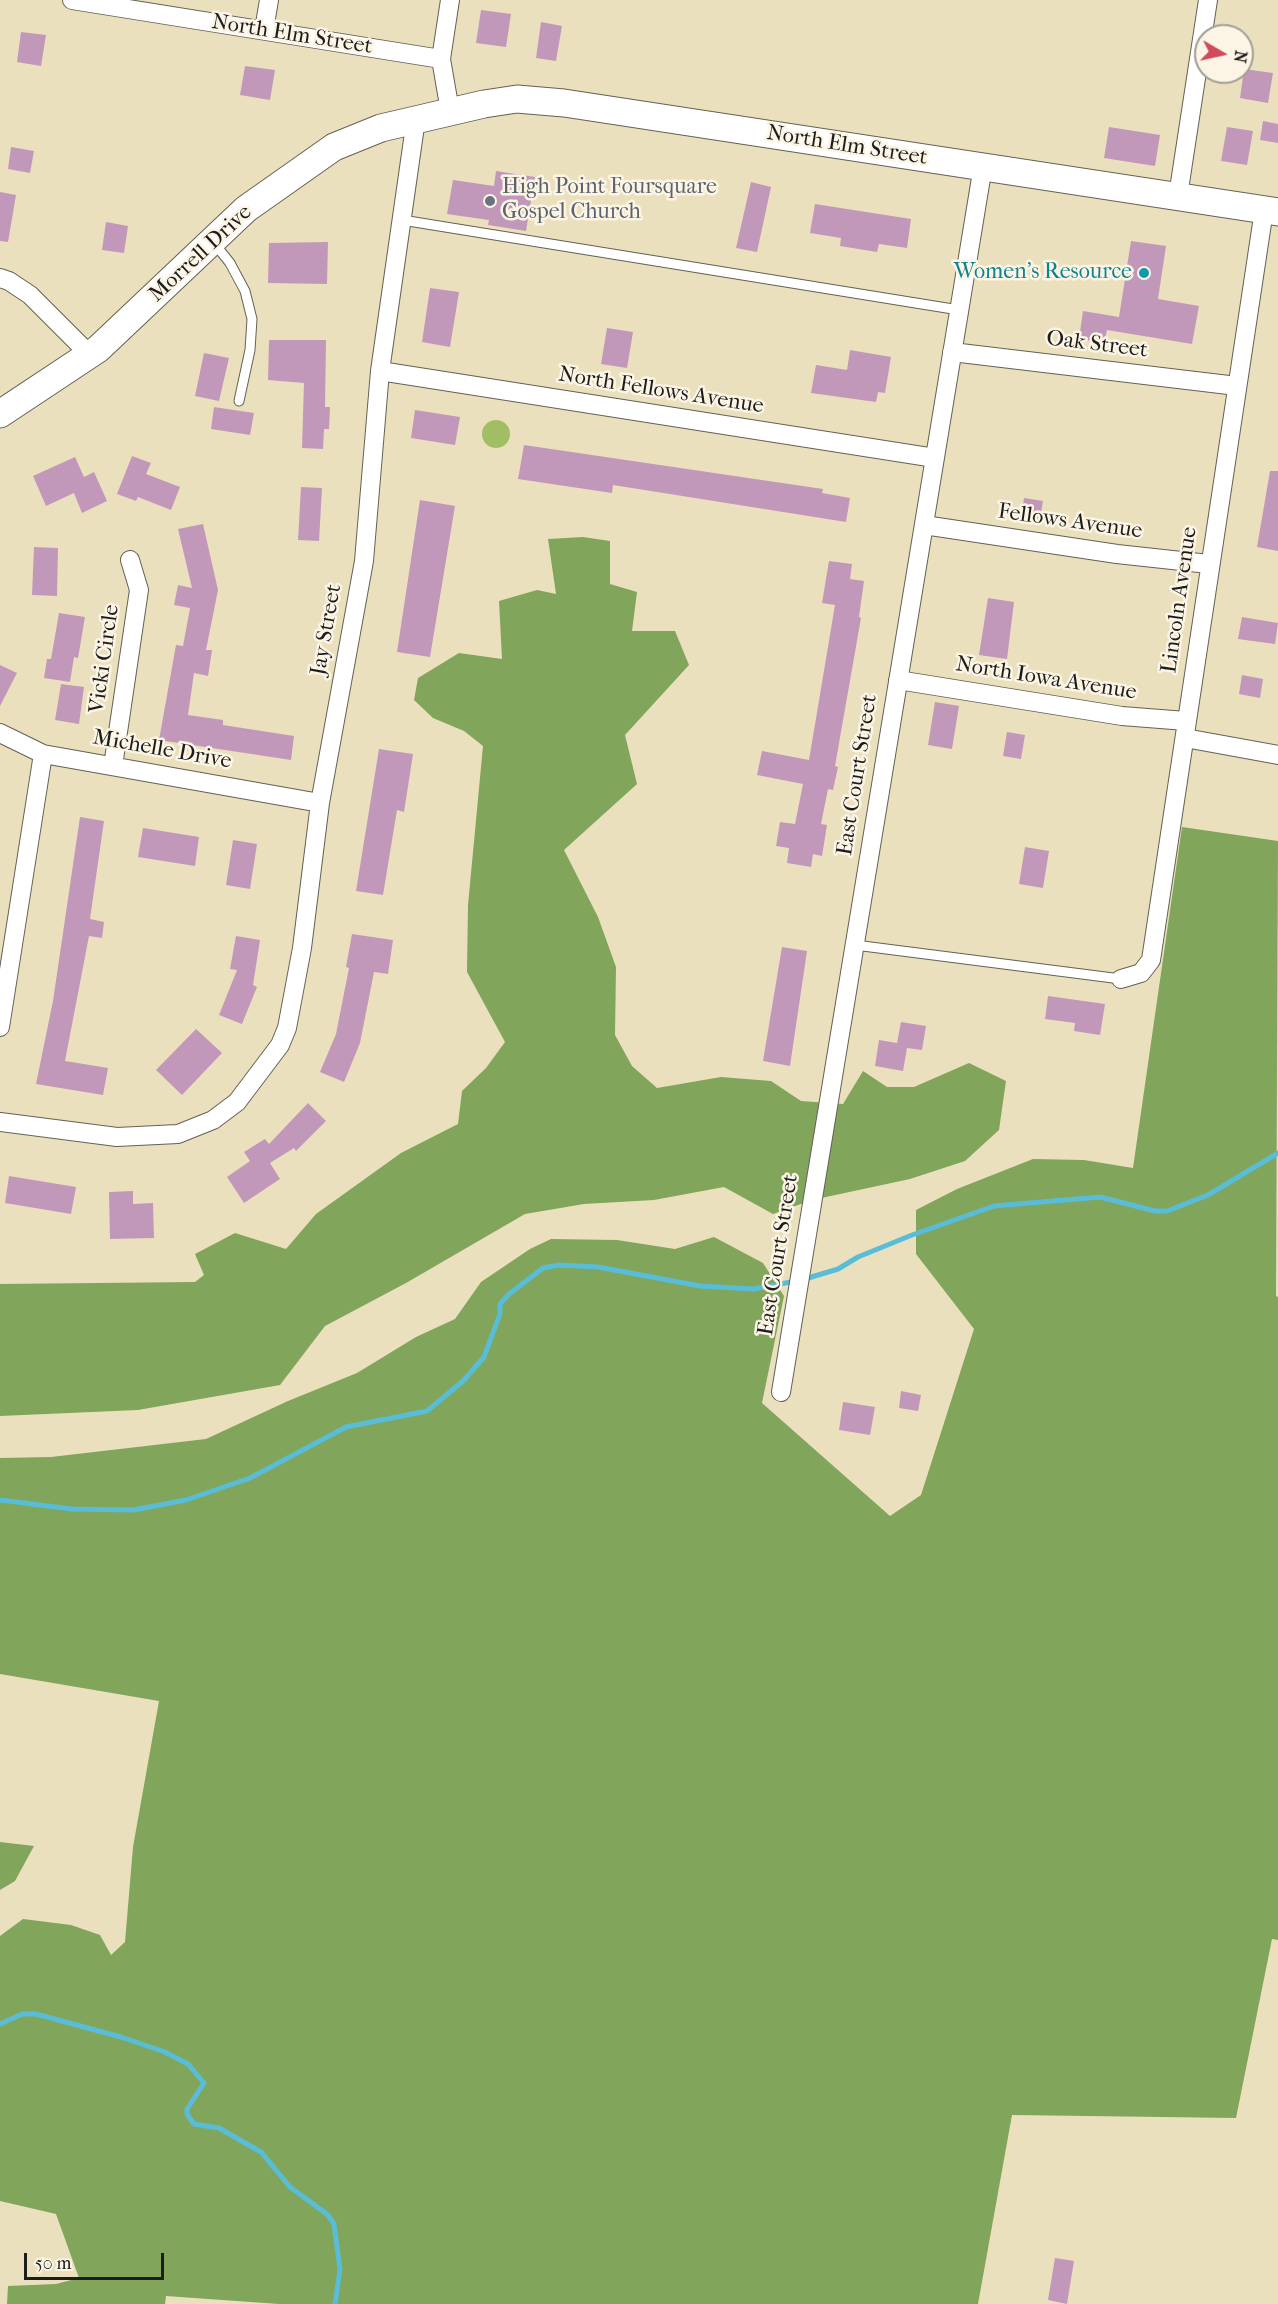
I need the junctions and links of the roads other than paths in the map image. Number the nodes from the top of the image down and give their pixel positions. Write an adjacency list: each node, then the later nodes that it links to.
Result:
1 (72, 0): 5 (street, North Elm Street)
2 (269, 0): 5 (street)
3 (450, 0): 6 (street)
4 (1208, 0): 10 (street)
5 (264, 30): 6 (street, North Elm Street)
6 (441, 58): 7 (street)
7 (450, 111): 8 (main road, North Elm Street); 9 (main road, North Elm Street)
8 (416, 119): 12 (street, Jay Street); 13 (main road, Morrell Drive)
9 (983, 166): 10 (main road, North Elm Street); 15 (street, East Court Street)
10 (1178, 196): 11 (main road, North Elm Street)
11 (1271, 211): 19 (street, Lincoln Avenue)
12 (402, 220): 15 (lane); 18 (street, Jay Street)
13 (212, 242): 17 (main road, Morrell Drive); 20 (lane)
14 (0, 278): 17 (street)
15 (959, 310): 16 (street, East Court Street)
16 (952, 352): 19 (street, Oak Street); 22 (street, East Court Street)
17 (90, 355): 21 (main road, Morrell Drive)
18 (380, 371): 22 (street, North Fellows Avenue); 32 (street, Jay Street)
19 (1237, 386): 25 (street, Lincoln Avenue)
20 (239, 401)
21 (0, 414)
22 (935, 458): 23 (street, East Court Street)
23 (924, 525): 25 (street, Fellows Avenue); 26 (street, East Court Street)
24 (130, 560): 31 (street, Vicki Circle)
25 (1209, 564): 27 (street, Lincoln Avenue)
26 (898, 680): 27 (street, North Iowa Avenue); 33 (street, East Court Street)
27 (1186, 729): 30 (street, North Iowa Avenue); 34 (street, Lincoln Avenue)
28 (0, 733): 29 (street, Michelle Drive)
29 (43, 754): 31 (street, Michelle Drive); 35 (street)
30 (1278, 754)
31 (113, 766): 32 (street, Michelle Drive)
32 (320, 803): 36 (street, Jay Street)
33 (855, 945): 34 (lane); 37 (street, East Court Street)
34 (1121, 979)
35 (0, 1027)
36 (0, 1122)
37 (781, 1392)

